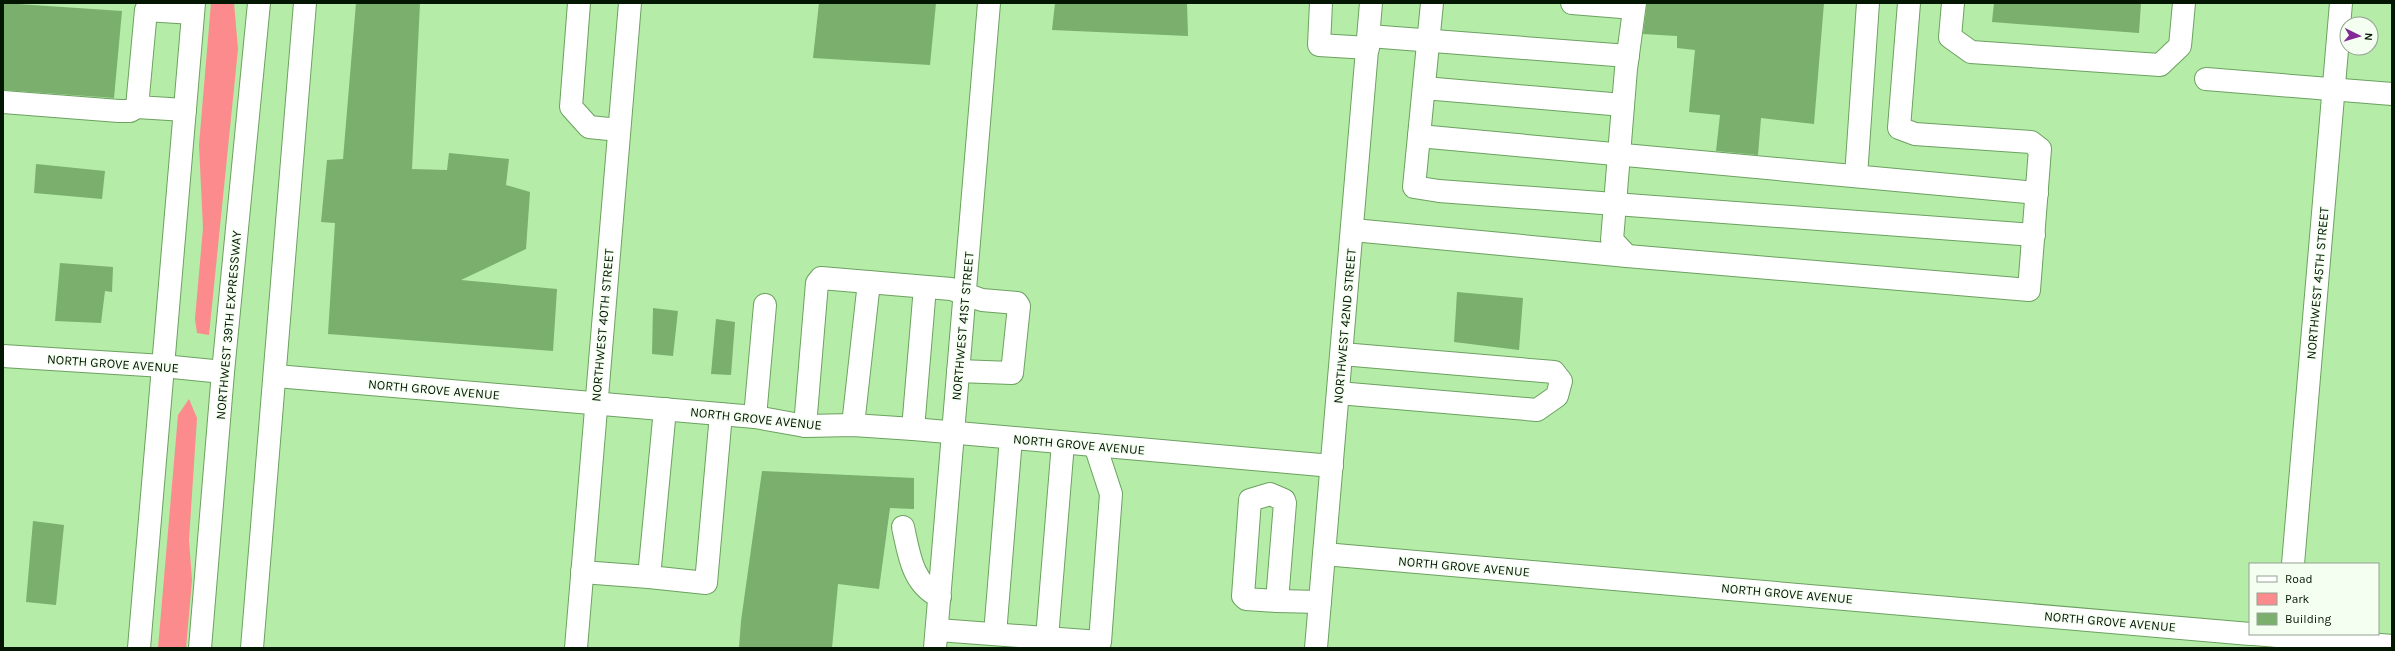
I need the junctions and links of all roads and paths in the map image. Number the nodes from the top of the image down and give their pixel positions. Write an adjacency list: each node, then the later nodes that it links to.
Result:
1 (259, 3): 46 (main road, NORTHWEST 39TH EXPRESSWAY)
2 (305, 3): 47 (main road)
3 (579, 3): 29 (main road)
4 (630, 3): 29 (main road, NORTHWEST 40TH STREET)
5 (989, 3): 40 (main road, NORTHWEST 41ST STREET)
6 (1321, 3): 18 (main road)
7 (1371, 3): 18 (main road, NORTHWEST 42ND STREET)
8 (1432, 3): 19 (main road)
9 (1572, 3): 15 (main road)
10 (1868, 3): 32 (main road)
11 (1908, 3): 33 (main road)
12 (1953, 3): 13 (main road)
13 (2184, 3)
14 (2341, 3): 23 (main road, NORTHWEST 45TH STREET)
15 (1635, 6): 20 (main road)
16 (146, 7): 17 (main road); 27 (main road)
17 (194, 8): 28 (main road)
18 (1368, 42): 19 (main road); 35 (main road, NORTHWEST 42ND STREET)
19 (1428, 42): 20 (main road); 22 (main road)
20 (1628, 56): 26 (main road)
21 (2206, 79): 23 (main road)
22 (1424, 88): 26 (main road); 30 (main road)
23 (2333, 89): 24 (main road); 65 (main road, NORTHWEST 45TH STREET)
24 (2392, 94)
25 (3, 102): 27 (main road)
26 (1623, 105): 31 (main road)
27 (137, 107): 28 (main road)
28 (185, 110): 44 (main road)
29 (619, 130): 49 (main road, NORTHWEST 40TH STREET)
30 (1419, 136): 31 (main road); 34 (main road)
31 (1619, 153): 32 (main road); 34 (main road)
32 (1856, 176): 33 (main road)
33 (2037, 193): 36 (main road)
34 (1615, 204): 36 (main road); 37 (main road)
35 (1353, 230): 37 (main road); 42 (main road, NORTHWEST 42ND STREET)
36 (2034, 235): 37 (main road)
37 (1627, 256)
38 (869, 282): 39 (main road); 53 (main road); 54 (main road)
39 (925, 287): 40 (main road); 55 (main road)
40 (964, 295): 45 (main road, NORTHWEST 41ST STREET); 45 (main road)
41 (765, 305): 52 (main road)
42 (1342, 354): 48 (main road, NORTHWEST 42ND STREET); 48 (main road)
43 (3, 356): 44 (main road, NORTH GROVE AVENUE)
44 (162, 366): 46 (main road, NORTH GROVE AVENUE); 77 (main road)
45 (958, 371): 56 (main road, NORTHWEST 41ST STREET)
46 (222, 372): 78 (main road, NORTHWEST 39TH EXPRESSWAY)
47 (276, 376): 49 (main road, NORTH GROVE AVENUE); 79 (main road)
48 (1338, 393): 61 (main road, NORTHWEST 42ND STREET)
49 (596, 403): 50 (main road, NORTH GROVE AVENUE); 66 (main road, NORTHWEST 40TH STREET)
50 (665, 410): 51 (main road, NORTH GROVE AVENUE); 67 (main road)
51 (721, 414): 52 (main road, NORTH GROVE AVENUE); 67 (main road)
52 (755, 417): 54 (main road, NORTH GROVE AVENUE)
53 (853, 425): 54 (main road, NORTH GROVE AVENUE); 55 (main road, NORTH GROVE AVENUE)
54 (805, 426)
55 (913, 430): 56 (main road, NORTH GROVE AVENUE)
56 (954, 434): 57 (main road, NORTH GROVE AVENUE); 68 (main road, NORTHWEST 41ST STREET)
57 (1011, 438): 58 (main road, NORTH GROVE AVENUE); 71 (main road)
58 (1063, 443): 59 (main road, NORTH GROVE AVENUE); 74 (main road)
59 (1095, 445): 60 (main road, NORTH GROVE AVENUE); 74 (main road)
60 (1272, 461): 61 (main road, NORTH GROVE AVENUE); 62 (main road)
61 (1332, 466): 64 (main road, NORTHWEST 42ND STREET)
62 (1270, 494): 69 (main road); 69 (main road)
63 (904, 527): 68 (main road)
64 (1324, 554): 70 (main road, NORTHWEST 42ND STREET); 72 (main road, NORTH GROVE AVENUE)
65 (2293, 563)
66 (582, 572): 67 (main road); 80 (main road, NORTHWEST 40TH STREET)
67 (649, 577)
68 (940, 597): 75 (main road, NORTHWEST 41ST STREET)
69 (1277, 601): 70 (main road)
70 (1320, 602): 81 (main road, NORTHWEST 42ND STREET)
71 (995, 634): 74 (main road); 75 (main road)
72 (2249, 634)
73 (2287, 635): 76 (main road)
74 (1047, 638)
75 (936, 639)
76 (2392, 646)
77 (139, 648)
78 (200, 648)
79 (252, 648)
80 (576, 648)
81 (1316, 648)

